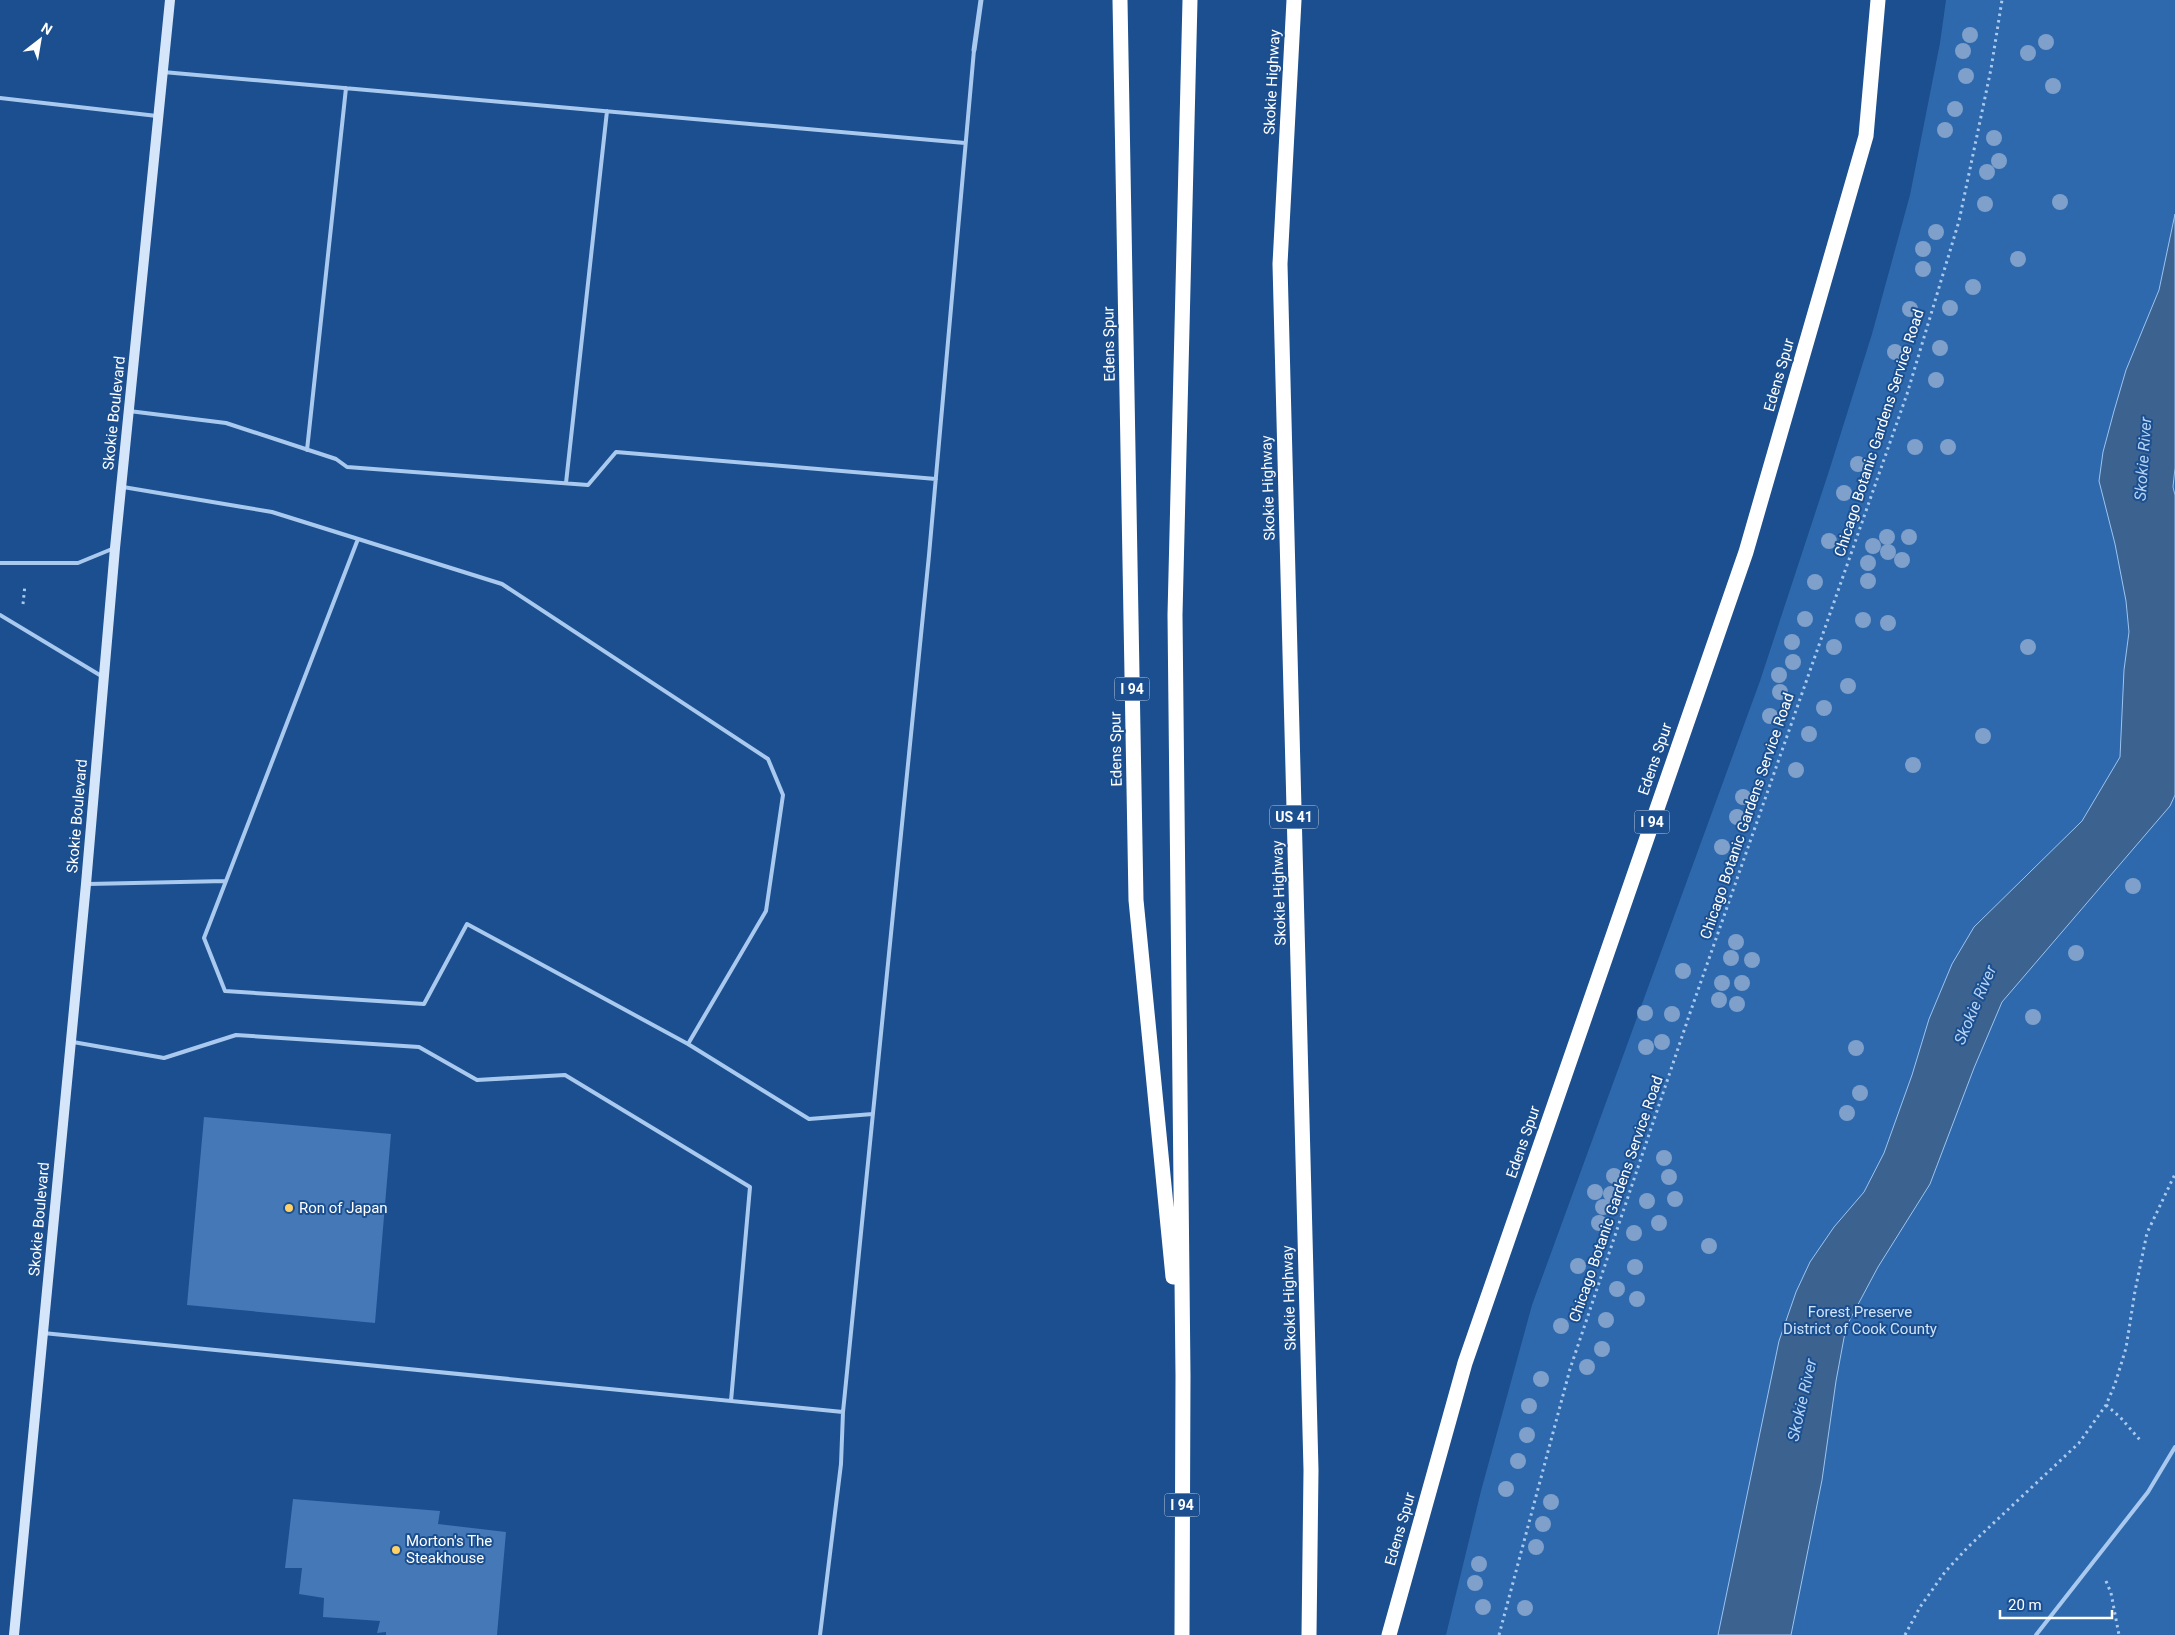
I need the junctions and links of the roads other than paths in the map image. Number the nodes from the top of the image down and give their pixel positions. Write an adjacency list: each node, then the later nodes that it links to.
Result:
1 (170, 0): 8 (main road, Skokie Boulevard)
2 (981, 0): 7 (street)
3 (1120, 0): 30 (highway, Edens Spur / I 94)
4 (1190, 0): 30 (highway)
5 (1294, 0): 37 (highway, Skokie Highway / US 41)
6 (1878, 0): 38 (highway, Edens Spur / I 94)
7 (974, 50): 13 (lane)
8 (163, 72): 9 (lane); 12 (main road, Skokie Boulevard)
9 (346, 88): 11 (lane); 15 (lane)
10 (0, 98): 12 (lane)
11 (607, 111): 13 (lane); 17 (lane)
12 (159, 116): 14 (main road, Skokie Boulevard)
13 (965, 143): 16 (lane)
14 (129, 410): 15 (lane); 18 (main road, Skokie Boulevard)
15 (308, 450): 17 (lane)
16 (936, 478): 17 (lane); 28 (lane)
17 (566, 483)
18 (121, 487): 19 (lane); 20 (main road, Skokie Boulevard)
19 (358, 538): 24 (lane); 27 (lane)
20 (115, 548): 21 (lane); 23 (main road, Skokie Boulevard)
21 (0, 563)
22 (0, 615): 23 (lane)
23 (104, 677): 25 (main road, Skokie Boulevard)
24 (226, 881): 25 (lane); 27 (lane)
25 (86, 884): 26 (main road, Skokie Boulevard)
26 (71, 1041): 29 (main road, Skokie Boulevard); 31 (lane)
27 (688, 1044): 28 (lane)
28 (873, 1114): 32 (lane)
29 (43, 1333): 31 (lane); 34 (main road, Skokie Boulevard)
30 (1182, 1376): 36 (highway, I 94)
31 (731, 1401): 32 (lane)
32 (843, 1412): 35 (lane)
33 (2175, 1447): 39 (lane)
34 (14, 1635)
35 (820, 1635)
36 (1182, 1635)
37 (1309, 1635)
38 (1389, 1635)
39 (2036, 1635)

